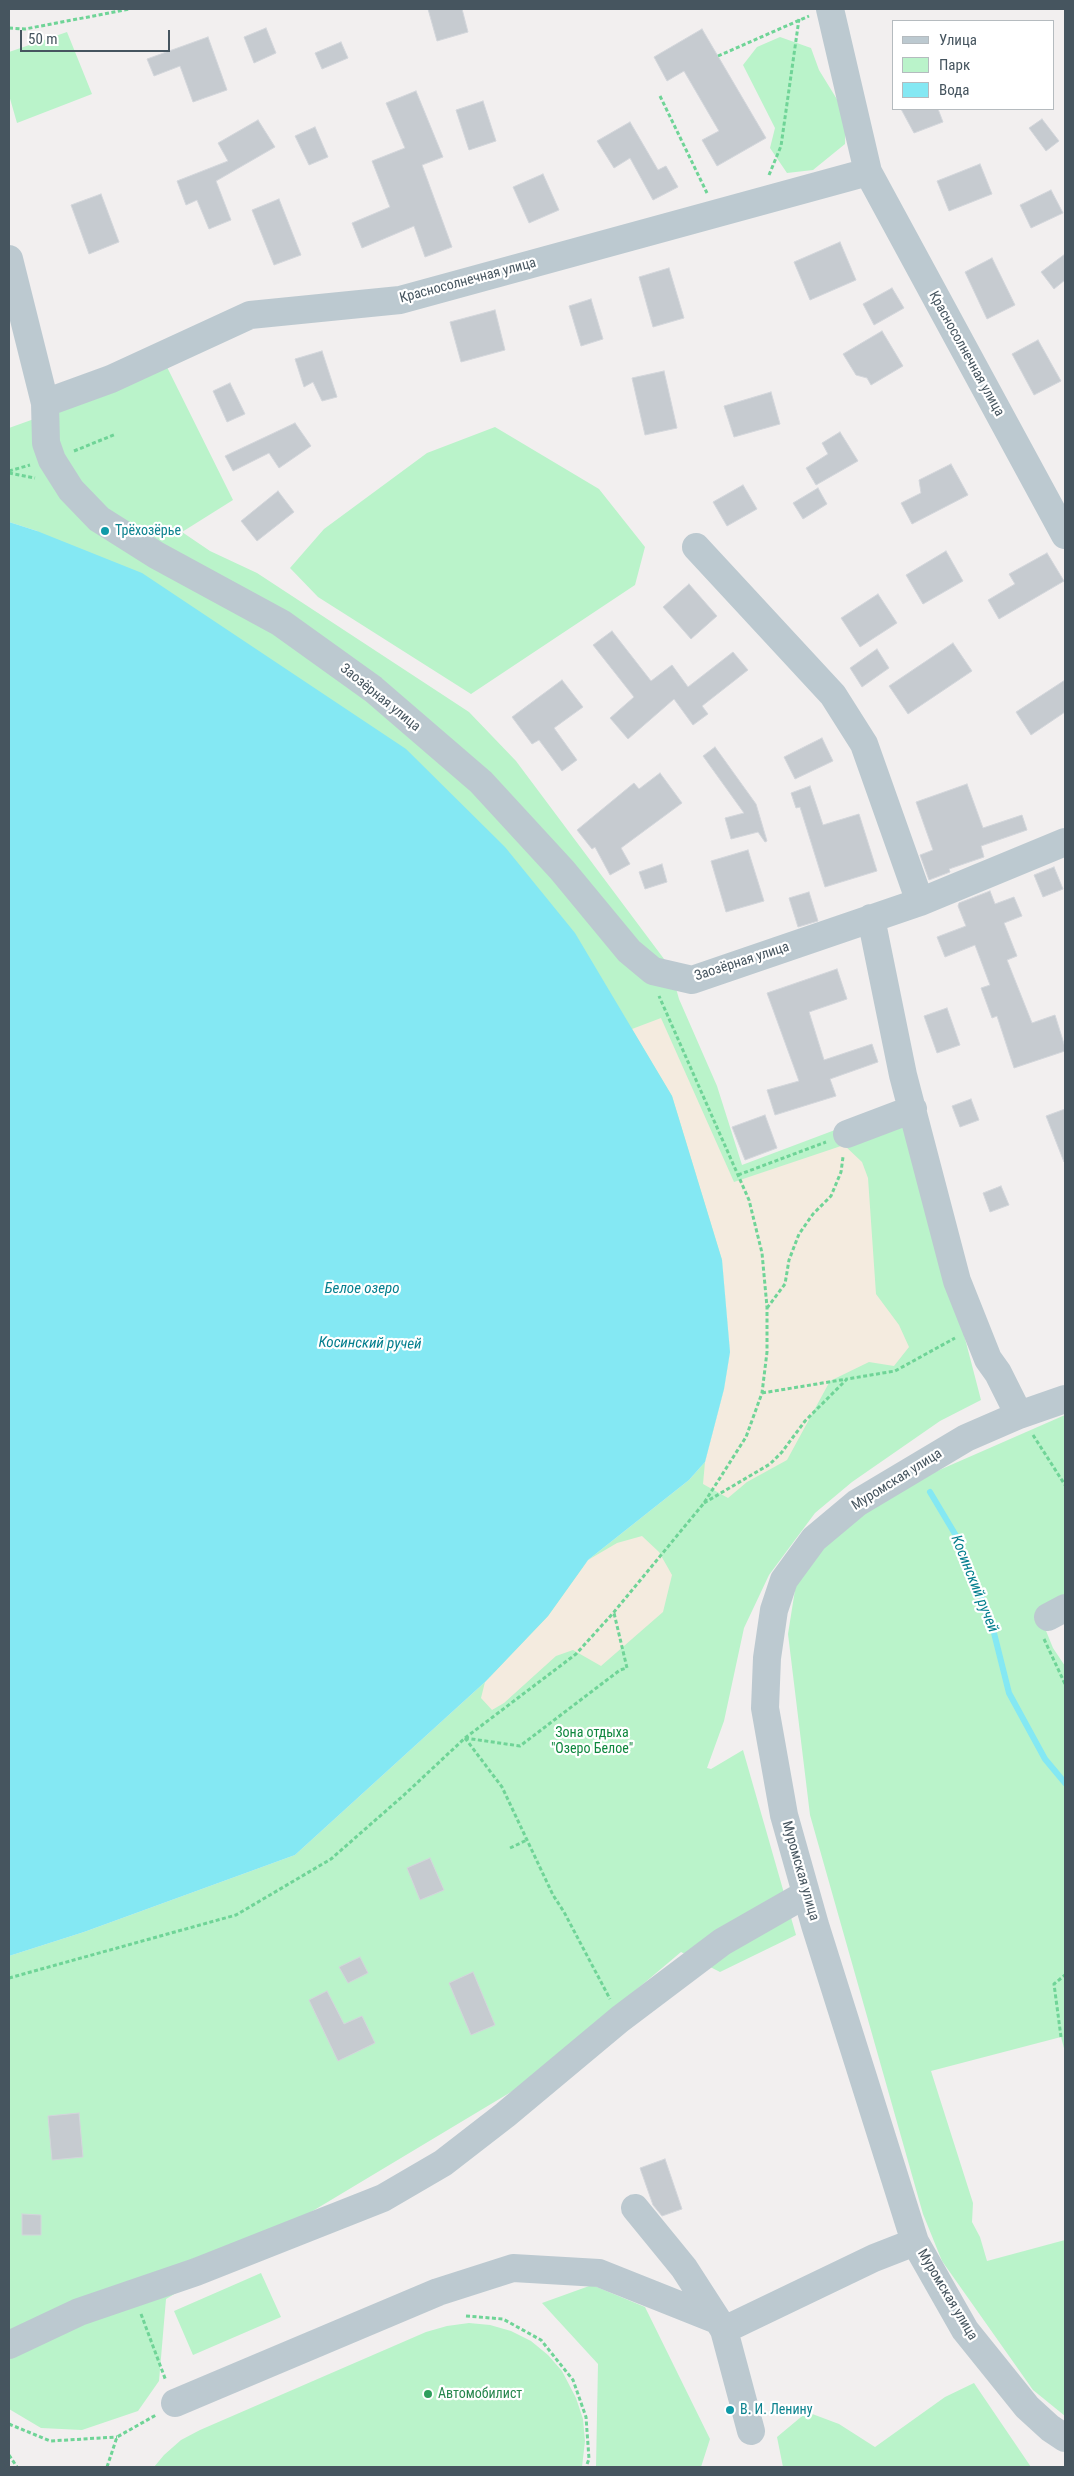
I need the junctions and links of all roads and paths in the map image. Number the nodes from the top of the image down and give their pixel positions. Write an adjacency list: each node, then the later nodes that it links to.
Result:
1 (130, 9): 4 (path)
2 (822, 11): 3 (path); 7 (street, Красносолнечная улица)
3 (798, 19): 5 (path); 8 (path)
4 (9, 28)
5 (718, 56)
6 (660, 96): 9 (path)
7 (868, 172): 8 (street, Красносолнечная улица); 14 (street, Красносолнечная улица)
8 (756, 203): 9 (street, Красносолнечная улица)
9 (717, 214): 11 (street, Красносолнечная улица)
10 (9, 259): 11 (street, Заозёрная улица)
11 (44, 403): 13 (street, Заозёрная улица)
12 (116, 434): 13 (path)
13 (52, 460): 19 (street, Заозёрная улица)
14 (1065, 535)
15 (696, 547): 17 (street)
16 (1065, 842): 17 (street, Заозёрная улица)
17 (920, 902): 18 (street, Заозёрная улица)
18 (871, 918): 19 (street, Заозёрная улица); 20 (street)
19 (653, 971): 22 (path)
20 (913, 1110): 21 (street); 24 (street)
21 (845, 1143): 22 (path); 23 (path)
22 (738, 1175): 23 (path)
23 (766, 1308): 26 (path)
24 (975, 1328): 25 (path); 28 (street)
25 (848, 1379): 26 (path); 30 (path)
26 (762, 1393): 30 (path)
27 (1065, 1399): 28 (street, Муромская улица)
28 (1019, 1414): 29 (path); 37 (street, Муромская улица)
29 (1065, 1485)
30 (704, 1503): 31 (path)
31 (614, 1612): 34 (path); 34 (path)
32 (1056, 1612): 33 (path)
33 (1065, 1684)
34 (465, 1738): 35 (path); 39 (path)
35 (527, 1840): 36 (path); 40 (path)
36 (510, 1848)
37 (806, 1894): 40 (street); 43 (street, Муромская улица)
38 (1065, 1975): 41 (path)
39 (9, 1978)
40 (620, 2019): 47 (street)
41 (1061, 2037)
42 (635, 2208): 46 (street)
43 (915, 2242): 46 (street); 52 (street, Муромская улица)
44 (141, 2314): 48 (path)
45 (466, 2316): 56 (path)
46 (721, 2325): 48 (street); 50 (street)
47 (9, 2345)
48 (175, 2403): 51 (path)
49 (9, 2424): 51 (path)
50 (751, 2431)
51 (117, 2438): 55 (path)
52 (1065, 2438)
53 (9, 2455): 54 (path)
54 (17, 2467)
55 (106, 2467)
56 (586, 2467)

